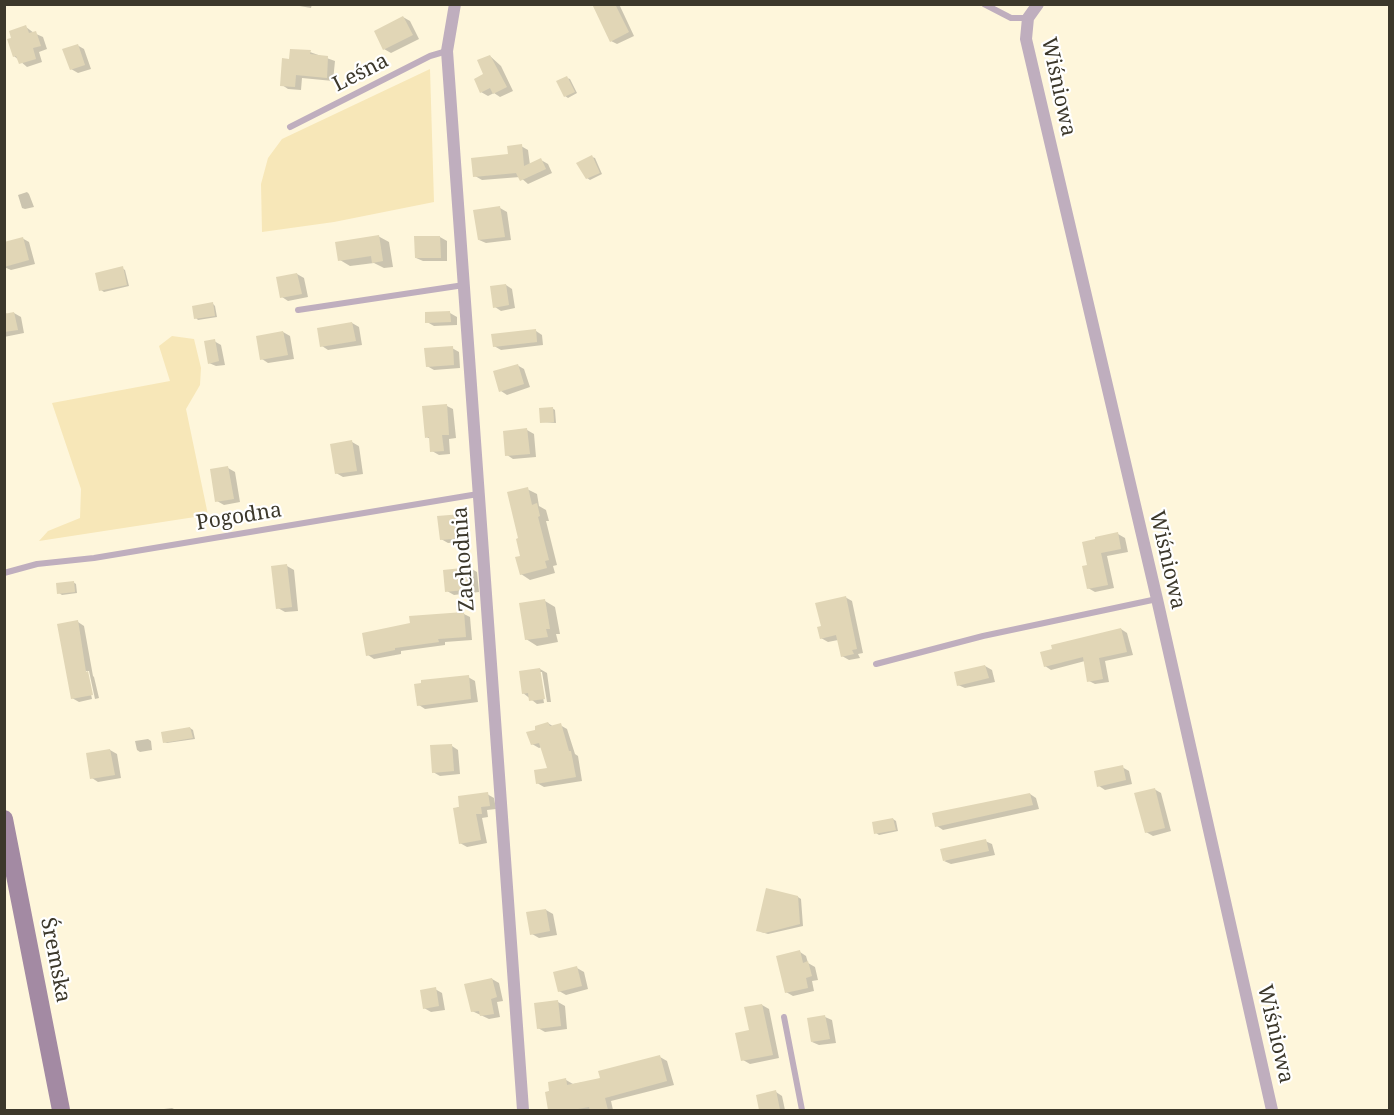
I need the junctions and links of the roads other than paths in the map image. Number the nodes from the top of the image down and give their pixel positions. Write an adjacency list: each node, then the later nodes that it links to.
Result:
1 (455, 4): 5 (street, Zachodnia)
2 (984, 4): 4 (lane)
3 (1038, 4): 4 (street)
4 (1028, 18): 11 (street, Wiśniowa)
5 (447, 51): 6 (lane, Leśna); 7 (street, Zachodnia)
6 (290, 127)
7 (465, 285): 8 (lane); 9 (street, Zachodnia)
8 (298, 310)
9 (479, 494): 10 (lane, Pogodna); 16 (street, Zachodnia)
10 (4, 573)
11 (1157, 599): 12 (lane); 18 (street, Wiśniowa)
12 (876, 664)
13 (4, 819): 15 (main road, Śremska)
14 (784, 1017): 17 (lane)
15 (61, 1110)
16 (523, 1110)
17 (802, 1110)
18 (1272, 1110)

